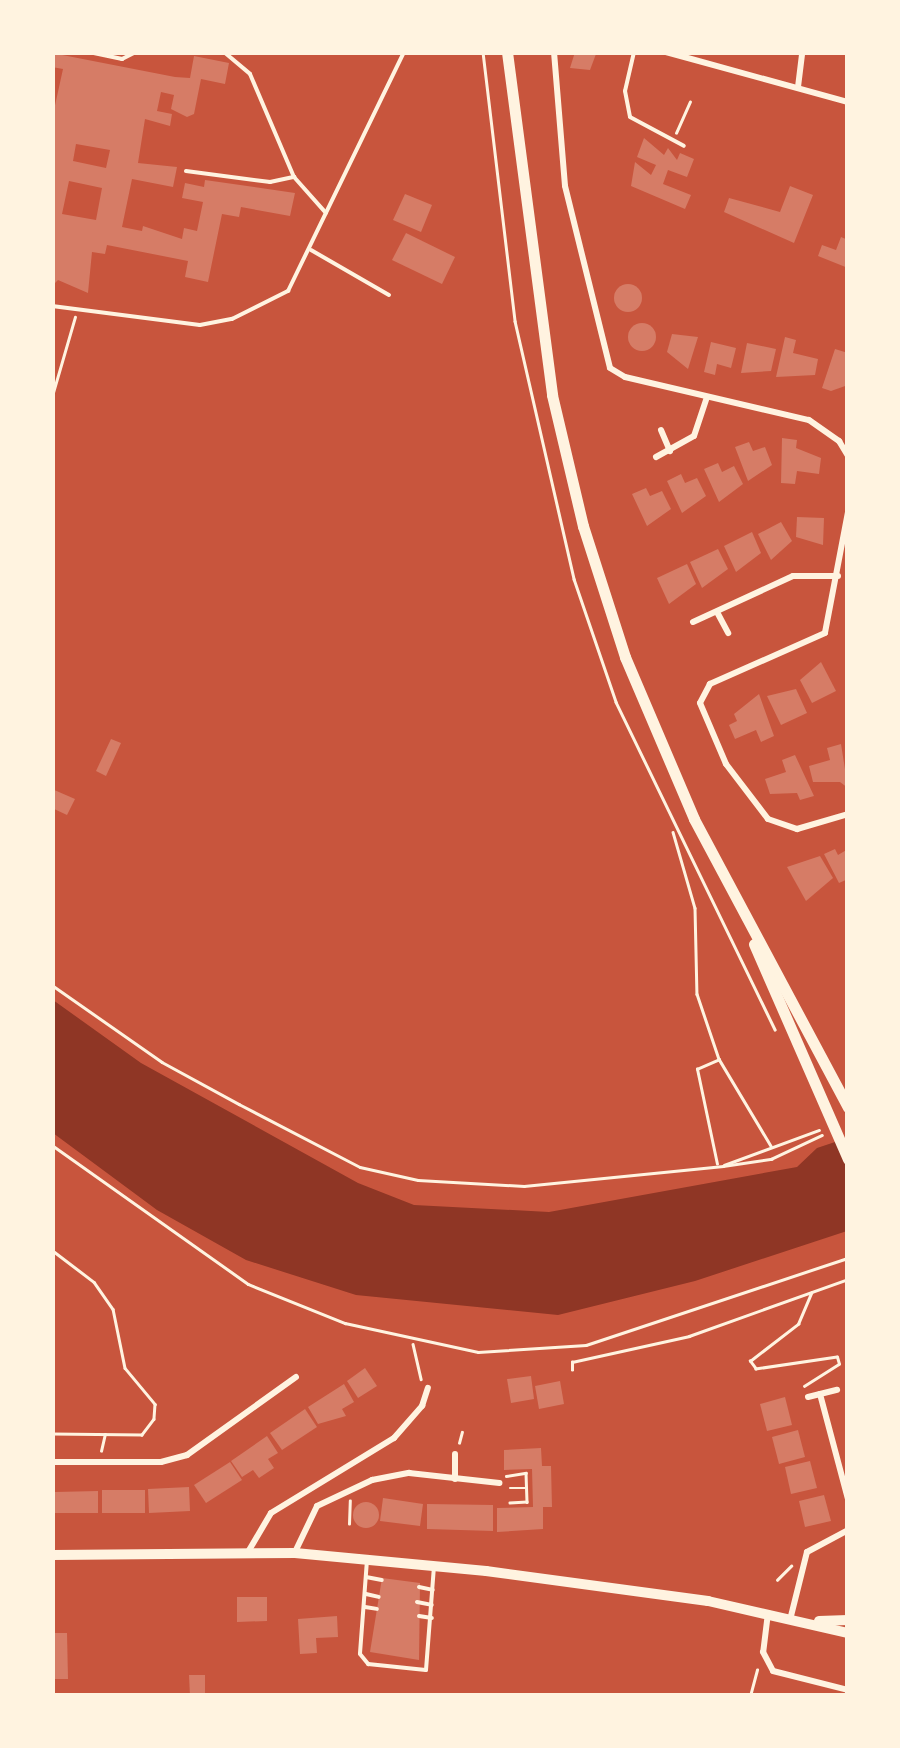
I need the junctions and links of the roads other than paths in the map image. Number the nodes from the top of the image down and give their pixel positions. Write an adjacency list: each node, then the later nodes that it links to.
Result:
1 (89, 52): 2 (lane)
2 (136, 52)
3 (224, 52): 16 (lane)
4 (404, 52): 17 (lane)
5 (424, 52): 6 (lane)
6 (439, 52)
7 (506, 52): 32 (highway)
8 (554, 52): 21 (street)
9 (634, 52): 14 (lane)
10 (666, 52): 12 (street)
11 (802, 52): 12 (street)
12 (798, 88): 13 (street)
13 (848, 102)
14 (684, 146)
15 (186, 171): 16 (lane)
16 (294, 177): 17 (lane)
17 (328, 214): 18 (lane)
18 (311, 250): 19 (lane); 20 (lane)
19 (389, 295)
20 (52, 306)
21 (707, 397): 23 (street); 24 (street)
22 (661, 430): 23 (street)
23 (670, 451): 25 (street)
24 (848, 456)
25 (656, 457)
26 (848, 512): 27 (street)
27 (838, 576): 28 (street); 31 (street)
28 (717, 612): 29 (street); 30 (street)
29 (694, 622)
30 (728, 632)
31 (848, 814)
32 (744, 918): 33 (highway); 34 (highway)
33 (848, 1108)
34 (848, 1160)
35 (296, 1377): 41 (street)
36 (428, 1388): 46 (street)
37 (836, 1390): 38 (street)
38 (820, 1394): 39 (street); 44 (street)
39 (808, 1397)
40 (455, 1454): 42 (street)
41 (52, 1462)
42 (455, 1479): 43 (street); 47 (street)
43 (499, 1483)
44 (848, 1499)
45 (848, 1530): 63 (street)
46 (248, 1552): 47 (main road); 48 (main road)
47 (295, 1553): 49 (main road)
48 (52, 1555)
49 (367, 1560): 50 (main road); 51 (lane)
50 (434, 1566): 54 (lane); 61 (main road)
51 (366, 1577): 52 (lane); 55 (lane)
52 (382, 1580)
53 (419, 1587): 54 (lane)
54 (433, 1590): 58 (lane)
55 (366, 1594): 56 (lane); 59 (lane)
56 (380, 1596)
57 (418, 1602): 58 (lane)
58 (432, 1605): 64 (lane)
59 (365, 1607): 60 (lane); 64 (lane)
60 (377, 1609)
61 (768, 1612): 63 (main road); 68 (street)
62 (419, 1616): 64 (lane)
63 (792, 1616): 66 (main road)
64 (432, 1618)
65 (848, 1620): 66 (main road)
66 (813, 1621): 67 (main road)
67 (848, 1633)
68 (848, 1690)

